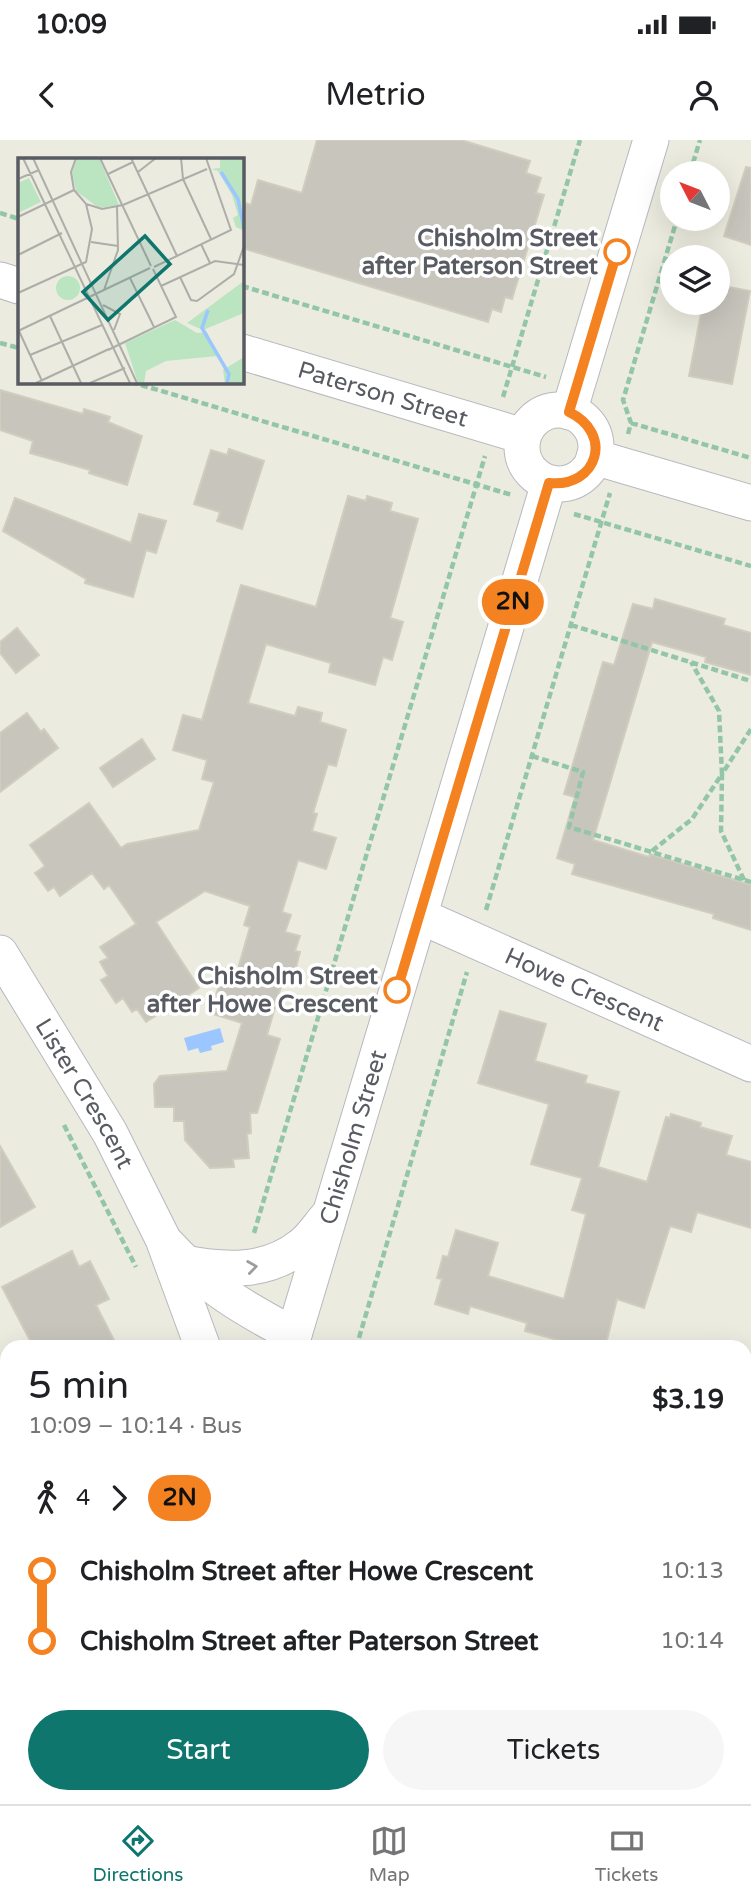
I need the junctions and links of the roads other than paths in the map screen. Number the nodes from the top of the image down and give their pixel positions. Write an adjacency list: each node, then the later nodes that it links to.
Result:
1 (651, 140): 5 (street)
2 (0, 280): 3 (street)
3 (18, 286)
4 (243, 352): 6 (street, Paterson Street)
5 (573, 399): 6 (street); 7 (street)
6 (508, 432): 8 (street)
7 (606, 461): 8 (street); 9 (street)
8 (546, 494): 10 (street, Chisholm Street)
9 (751, 503)
10 (419, 916): 12 (street, Howe Crescent); 13 (street, Chisholm Street)
11 (0, 953): 14 (street, Lister Crescent)
12 (751, 1064)
13 (328, 1215): 14 (street, one-way to 13); 17 (street, Chisholm Street)
14 (174, 1251): 15 (street, Lister Crescent); 16 (street, Lister Crescent)
15 (202, 1340)
16 (290, 1340)
17 (292, 1340)

